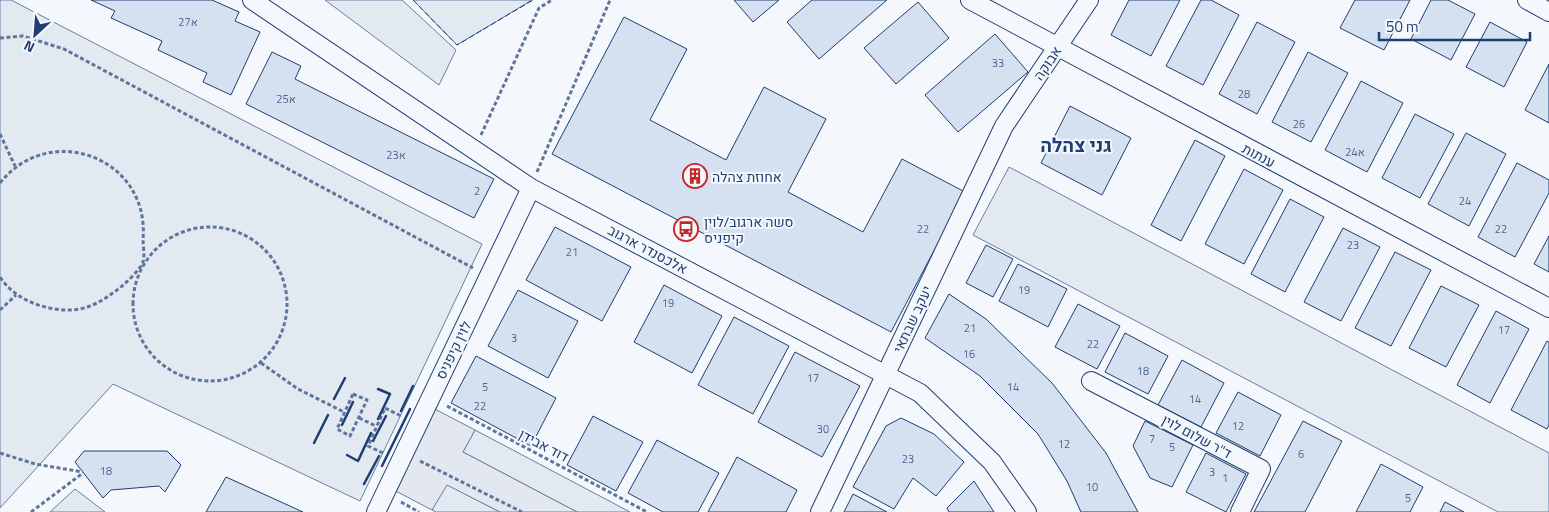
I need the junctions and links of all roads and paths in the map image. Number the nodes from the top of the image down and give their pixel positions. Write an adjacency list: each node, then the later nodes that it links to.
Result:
1 (252, 0): 15 (street, אלכסנדר ארגוב)
2 (552, 0): 12 (path)
3 (610, 0): 15 (path)
4 (970, 0): 9 (street, ענתות)
5 (1089, 0): 9 (street, אבוקה)
6 (1527, 0): 7 (street)
7 (1549, 12)
8 (0, 38): 18 (path)
9 (1057, 49): 10 (street, אבוקה); 20 (street, ענתות)
10 (1004, 126): 23 (street, יעקב שבתאי)
11 (0, 134): 13 (path)
12 (481, 135)
13 (15, 166): 14 (path); 16 (path)
14 (0, 183)
15 (531, 188): 18 (street, לוין קיפניס); 23 (street, אלכסנדר ארגוב)
16 (143, 263): 19 (path); 22 (path); 22 (path)
17 (0, 277): 19 (path)
18 (488, 277): 25 (street, לוין קיפניס)
19 (16, 295): 21 (path)
20 (1549, 308)
21 (0, 310)
22 (261, 363): 26 (path)
23 (886, 374): 37 (street, יעקב שבתאי); 38 (street, אלכסנדר ארגוב)
24 (1091, 381): 39 (street, ד"ר שלום לוין)
25 (430, 398): 32 (street, לוין קיפניס); 36 (path, דוד אבידן)
26 (344, 412): 28 (path); 28 (path)
27 (401, 416): 29 (path)
28 (359, 418): 29 (path)
29 (376, 426): 31 (path)
30 (0, 453): 33 (path)
31 (383, 453)
32 (404, 453): 34 (street, לוין קיפניס); 35 (path)
33 (31, 512)
34 (376, 512)
35 (522, 512)
36 (647, 512)
37 (820, 512)
38 (1027, 512)
39 (1240, 512)

